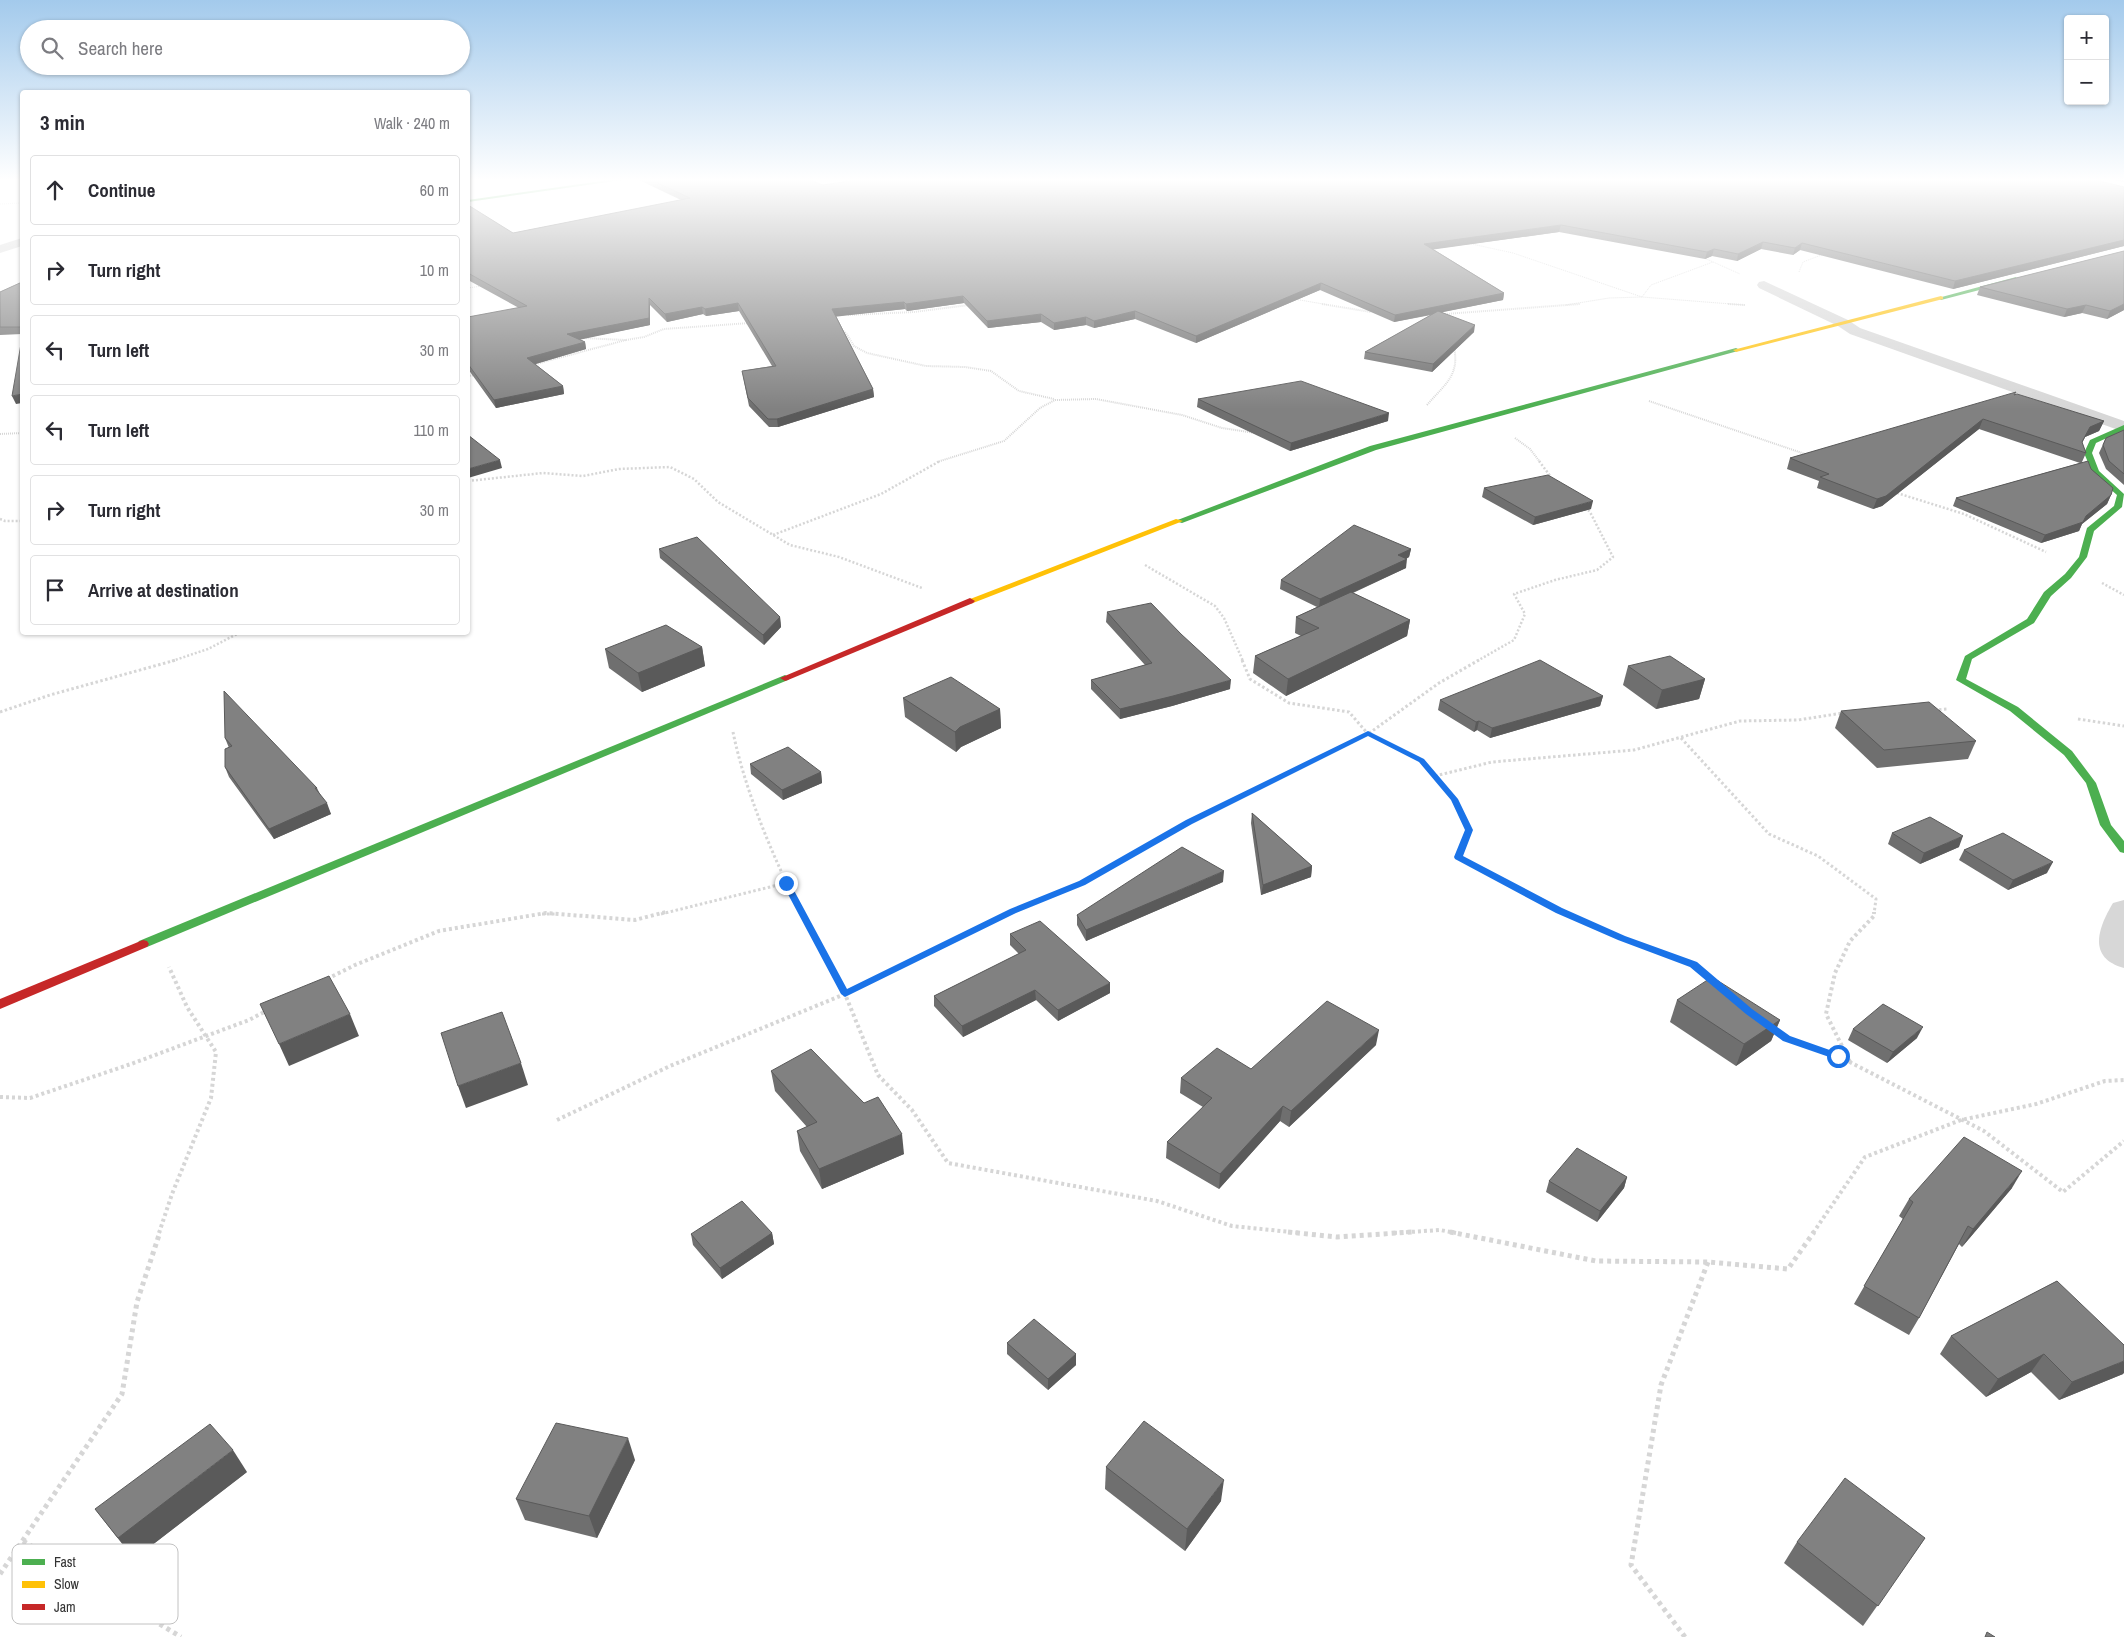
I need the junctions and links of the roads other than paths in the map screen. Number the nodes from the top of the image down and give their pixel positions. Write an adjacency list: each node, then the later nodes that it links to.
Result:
1 (2024, 277): 3 (main road)
2 (1764, 285): 3 (street)
3 (1843, 323): 4 (street); 8 (main road)
4 (2124, 427): 5 (main road)
5 (2124, 849)
6 (2124, 910): 7 (street)
7 (2124, 958)
8 (0, 1004)

